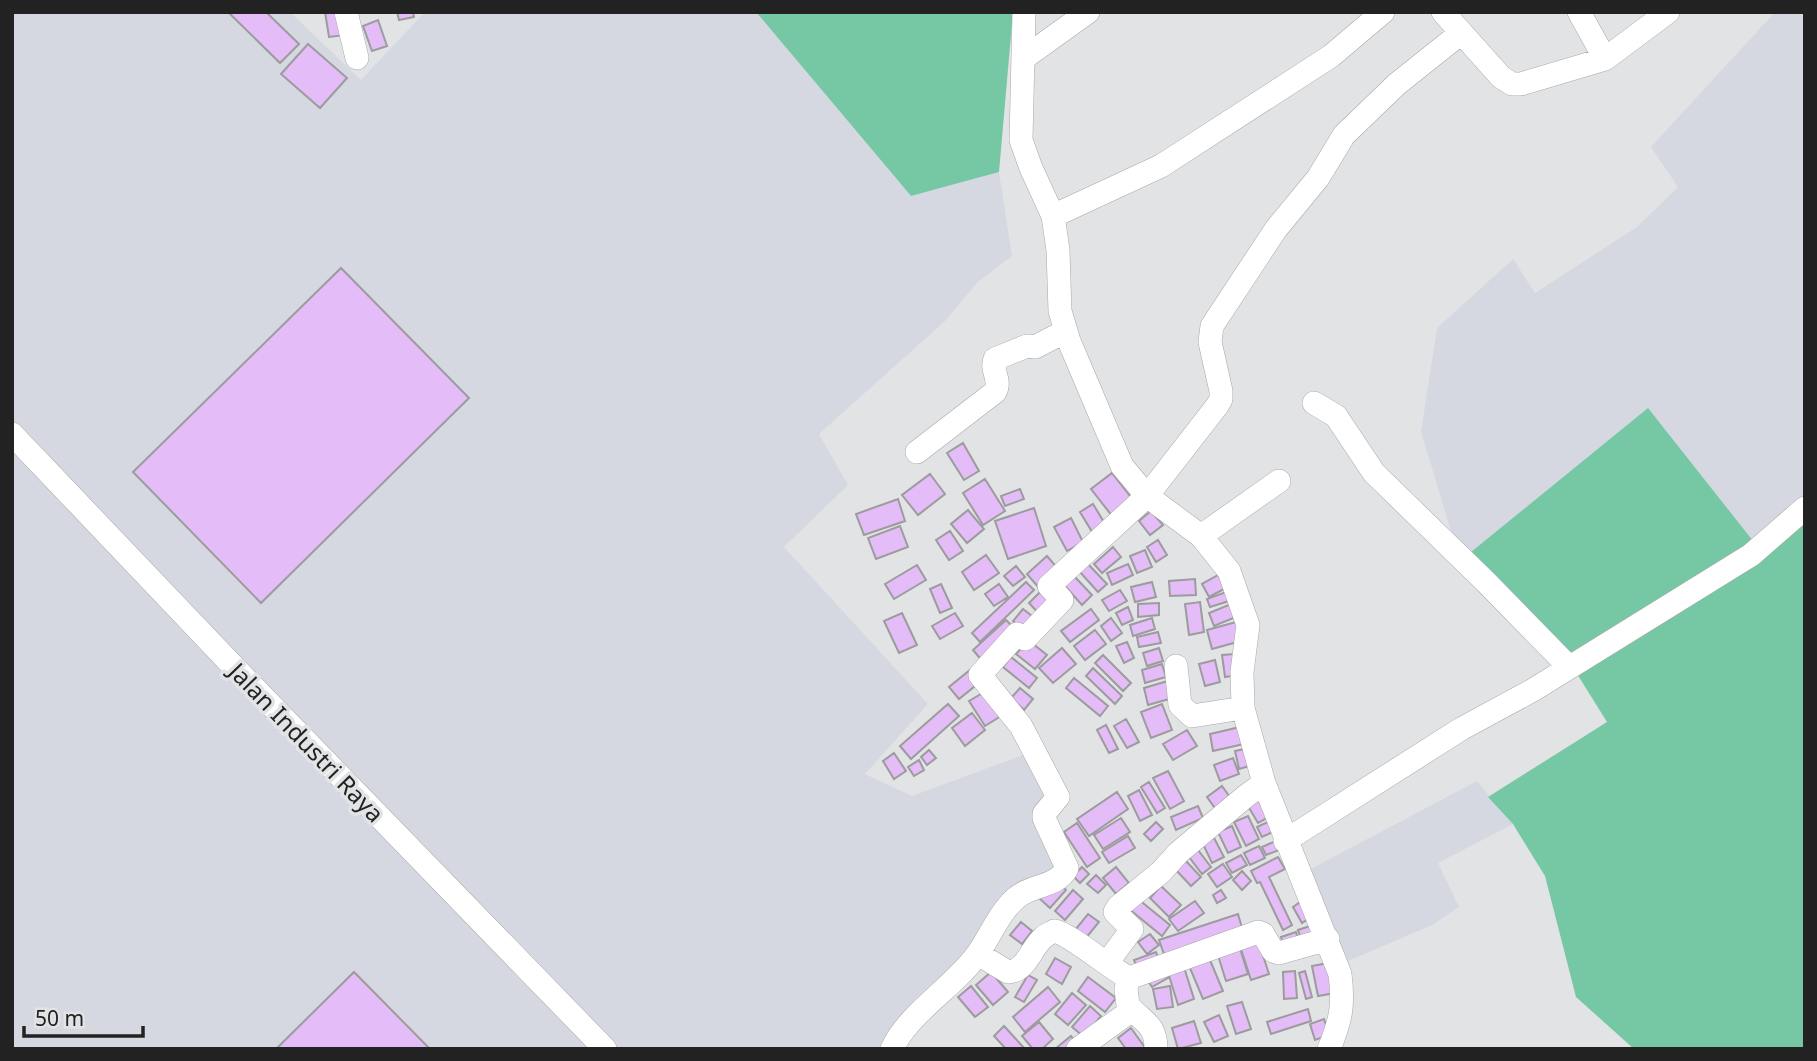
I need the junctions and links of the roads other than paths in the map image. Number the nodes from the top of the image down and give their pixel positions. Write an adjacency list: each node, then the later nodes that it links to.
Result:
1 (346, 12): 9 (street)
2 (1024, 12): 10 (street)
3 (1088, 12): 10 (street)
4 (1383, 12): 12 (street)
5 (1443, 12): 8 (street)
6 (1579, 12): 11 (street)
7 (1668, 12): 11 (street)
8 (1461, 33): 11 (street); 18 (street)
9 (357, 58)
10 (1024, 58): 12 (street)
11 (1605, 59)
12 (1053, 216): 13 (street)
13 (1066, 331): 16 (street); 18 (street)
14 (1314, 403): 22 (street)
15 (12, 434): 31 (street, Jalan Industri Raya)
16 (917, 452)
17 (1279, 481): 20 (street)
18 (1147, 496): 20 (street); 27 (street)
19 (1805, 508): 22 (street)
20 (1201, 536): 23 (street)
21 (1175, 666): 23 (street)
22 (1569, 667): 25 (street)
23 (1243, 708): 24 (street)
24 (1264, 783): 25 (street); 28 (street)
25 (1285, 841): 26 (street)
26 (1328, 939): 29 (street); 35 (street)
27 (978, 954): 28 (street); 32 (street)
28 (1107, 963): 29 (street)
29 (1129, 978): 30 (street)
30 (1132, 1010): 33 (street); 34 (street)
31 (605, 1049)
32 (892, 1049)
33 (1078, 1049)
34 (1156, 1049)
35 (1329, 1049)

